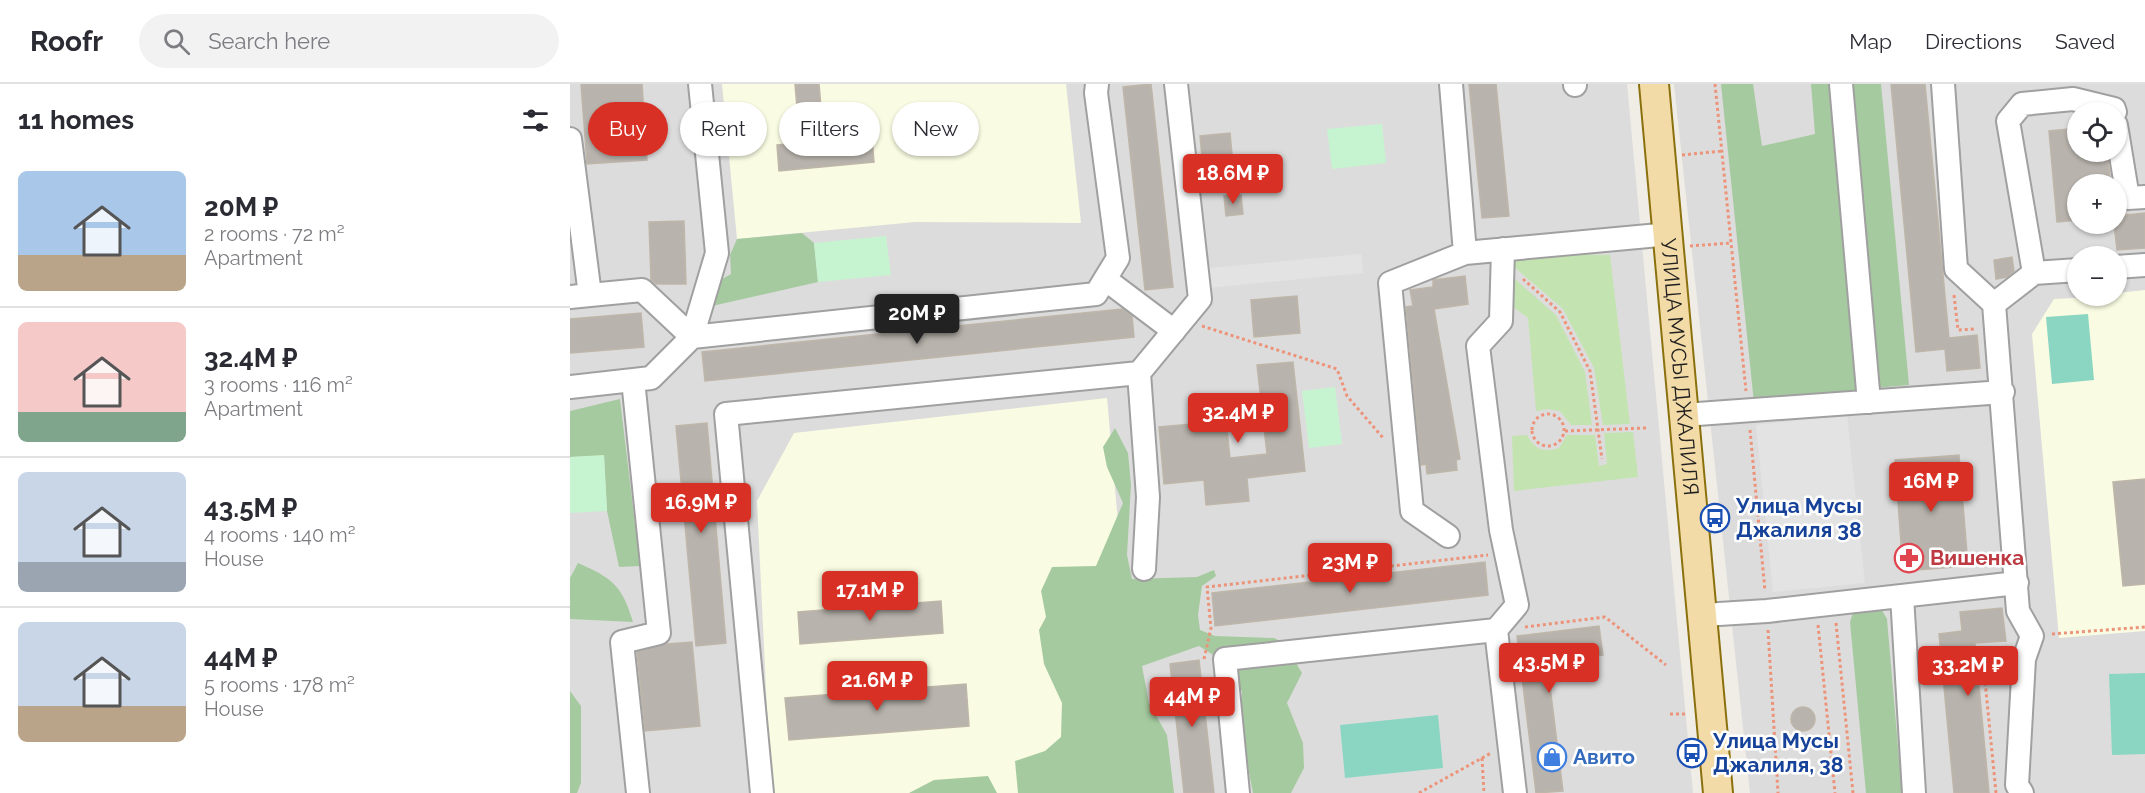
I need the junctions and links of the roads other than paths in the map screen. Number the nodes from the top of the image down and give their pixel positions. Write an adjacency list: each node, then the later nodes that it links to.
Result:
1 (700, 84): 23 (lane)
2 (1097, 84): 19 (lane)
3 (1176, 84): 22 (lane)
4 (1450, 84): 13 (lane)
5 (1654, 84): 12 (main road, УЛИЦА МУСЫ ДЖАЛИЛЯ)
6 (1841, 84): 28 (lane)
7 (1942, 84): 21 (lane)
8 (2085, 102): 18 (lane)
9 (570, 139): 20 (lane)
10 (2122, 162): 11 (lane)
11 (2145, 197)
12 (1670, 234): 14 (lane); 29 (main road, УЛИЦА МУСЫ ДЖАЛИЛЯ)
13 (1465, 253): 14 (lane); 30 (lane)
14 (1503, 256): 35 (lane)
15 (2145, 265): 16 (lane)
16 (2127, 266)
17 (2067, 271): 18 (lane)
18 (2034, 273): 21 (lane)
19 (1105, 279): 22 (lane); 23 (lane)
20 (580, 296): 23 (lane)
21 (1994, 304): 27 (lane)
22 (1178, 325): 24 (lane)
23 (692, 337): 25 (lane)
24 (1139, 373): 31 (lane); 37 (lane)
25 (633, 380): 26 (lane); 36 (lane)
26 (570, 387)
27 (2003, 392): 28 (lane); 32 (lane)
28 (1869, 402): 29 (lane)
29 (1684, 415): 34 (main road, УЛИЦА МУСЫ ДЖАЛИЛЯ)
30 (1448, 536)
31 (1144, 569)
32 (2017, 584): 33 (lane); 42 (lane)
33 (1902, 596): 34 (lane); 41 (lane)
34 (1703, 615): 40 (main road, УЛИЦА МУСЫ ДЖАЛИЛЯ)
35 (1499, 626): 38 (lane); 39 (lane)
36 (638, 793)
37 (762, 793)
38 (1238, 793)
39 (1515, 793)
40 (1718, 793)
41 (1914, 793)
42 (2022, 793)

